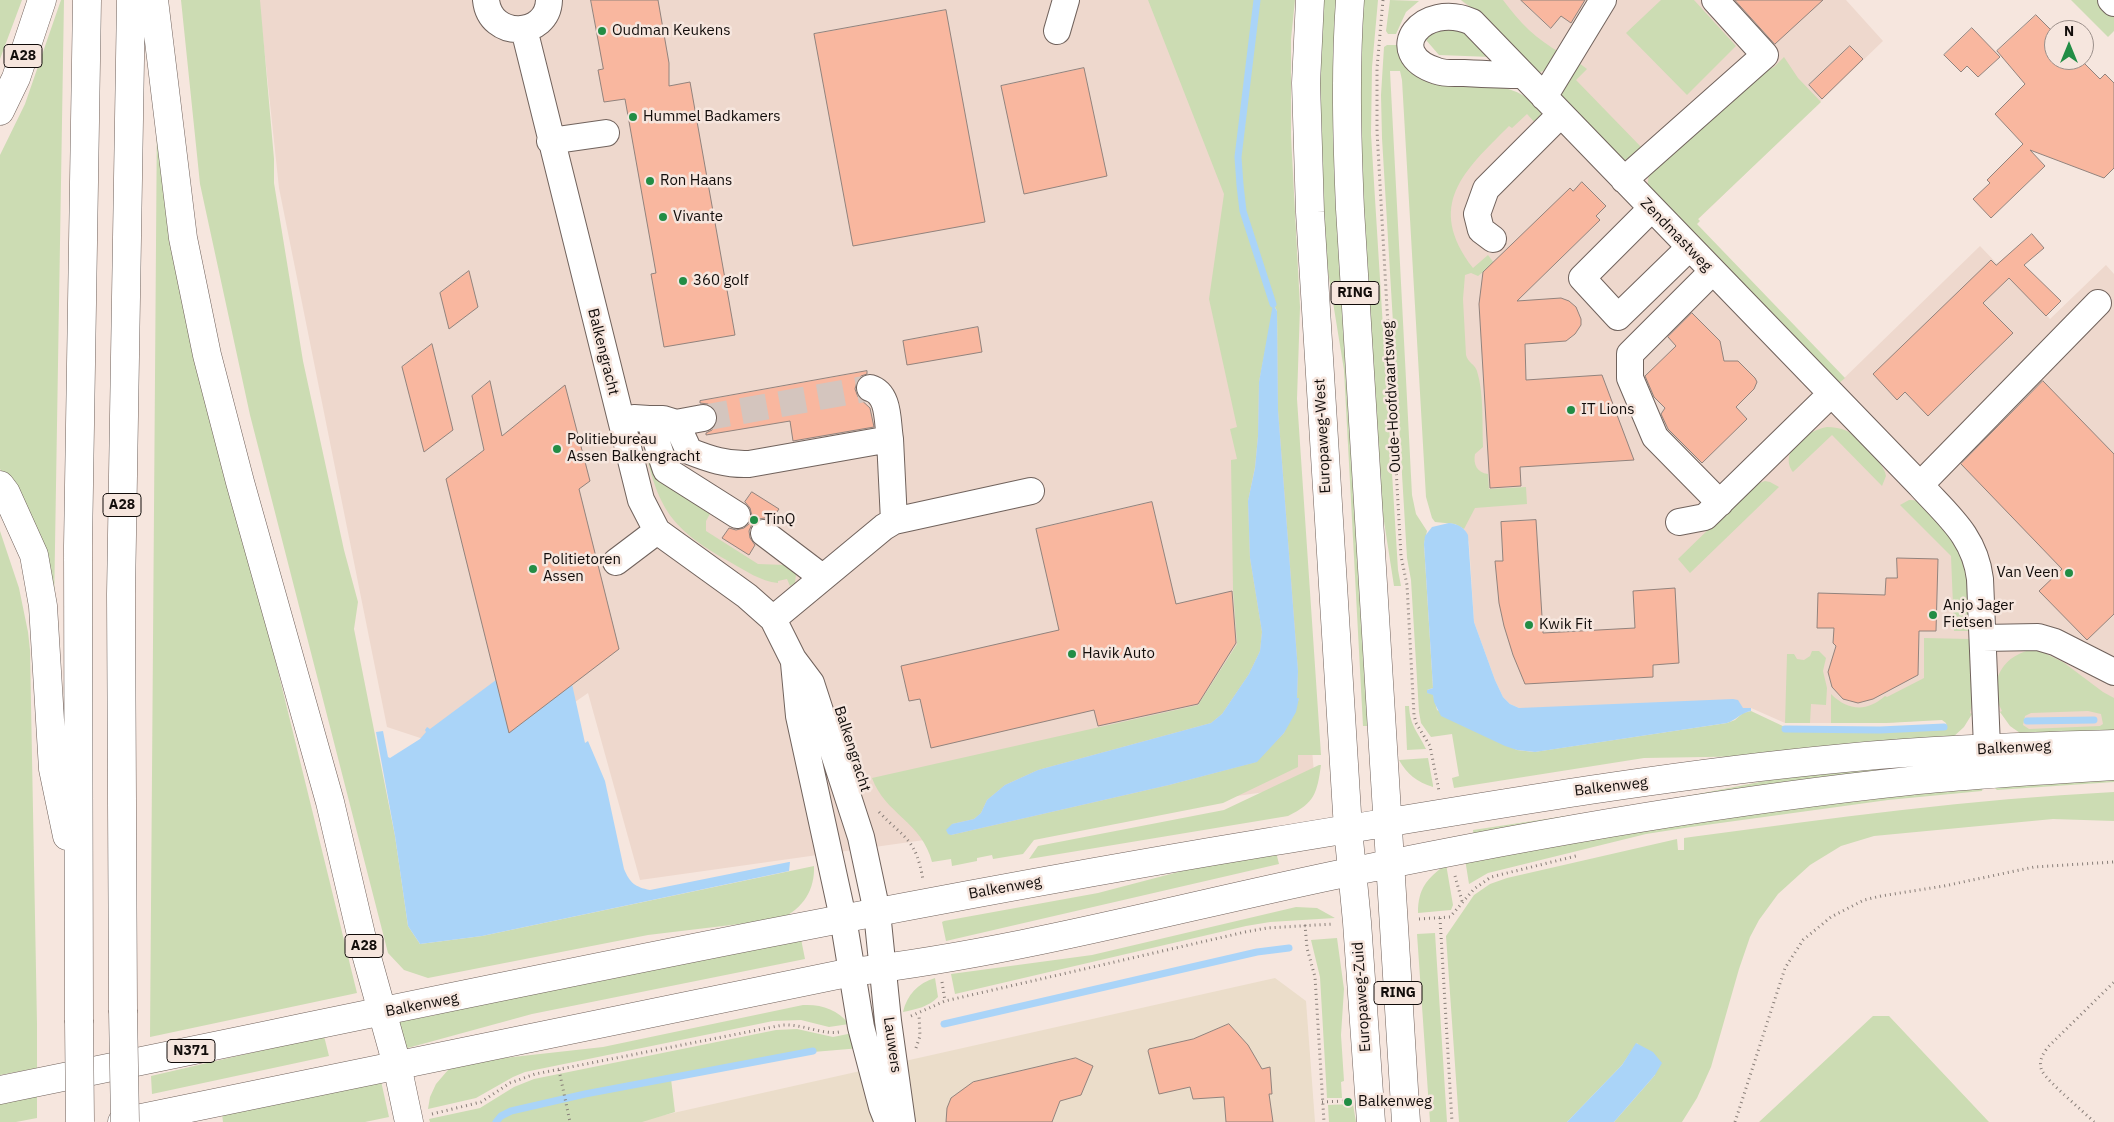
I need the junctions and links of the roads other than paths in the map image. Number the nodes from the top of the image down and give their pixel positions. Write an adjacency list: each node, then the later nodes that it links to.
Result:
1 (42, 0): 18 (main road, A28)
2 (87, 0): 56 (main road)
3 (131, 0): 66 (main road, A28, bridge)
4 (154, 0): 61 (main road, A28)
5 (486, 0): 14 (street)
6 (549, 0): 14 (street)
7 (1066, 0): 15 (street)
8 (1310, 0): 53 (main road, Europaweg-West / RING)
9 (1350, 0): 52 (main road, RING)
10 (1603, 0): 17 (street)
11 (1715, 0): 21 (street)
12 (2111, 0): 13 (street)
13 (2114, 3)
14 (524, 29): 20 (street, Balkengracht)
15 (1057, 31)
16 (1522, 75): 17 (street, Zendmastweg)
17 (1553, 106): 21 (street, Zendmastweg); 23 (street)
18 (0, 111)
19 (606, 133): 20 (street)
20 (550, 141): 31 (street, Balkengracht)
21 (1624, 180): 22 (street, Zendmastweg)
22 (1651, 209): 24 (street, Zendmastweg); 24 (street)
23 (1492, 239)
24 (1689, 248): 25 (street, Zendmastweg)
25 (1712, 272): 28 (street, Zendmastweg); 37 (street)
26 (2098, 303): 35 (street)
27 (870, 388): 33 (street)
28 (1831, 394): 35 (street, Zendmastweg); 37 (street)
29 (703, 418): 32 (street)
30 (649, 419): 31 (street); 32 (street); 38 (street)
31 (621, 421): 41 (street, Balkengracht)
32 (676, 423): 33 (street)
33 (890, 440): 39 (street)
34 (0, 485): 56 (main road)
35 (1920, 486): 46 (street, Zendmastweg)
36 (1031, 491): 39 (street)
37 (1720, 503): 40 (street)
38 (737, 515)
39 (899, 520): 44 (street)
40 (1679, 522)
41 (656, 531): 43 (street); 45 (street, Balkengracht)
42 (764, 532): 44 (street)
43 (616, 562)
44 (822, 577): 45 (street)
45 (772, 619): 47 (street, Balkengracht)
46 (1983, 638): 48 (street); 50 (street, Zendmastweg)
47 (793, 659): 57 (street, Balkengracht); 58 (street, Balkengracht)
48 (2114, 672)
49 (2114, 744): 50 (main road, Balkenweg)
50 (1988, 762): 51 (main road, Balkenweg); 52 (main road, Balkenweg); 54 (main road, Balkenweg)
51 (2114, 766)
52 (1389, 821): 53 (main road, Balkenweg); 54 (main road, RING)
53 (1348, 829): 55 (main road, Europaweg-West / RING); 57 (main road, Balkenweg)
54 (1391, 864): 55 (main road, Balkenweg); 70 (main road, RING)
55 (1352, 871): 59 (main road, Balkenweg); 69 (main road, Europaweg-Zuid / RING)
56 (78, 890): 65 (main road, bridge)
57 (877, 912): 58 (main road, Balkenweg); 59 (street)
58 (843, 918): 60 (street); 61 (main road, Balkenweg)
59 (883, 968): 60 (main road, Balkenweg); 68 (street, Lauwers)
60 (852, 972): 62 (main road, Balkenweg); 67 (street, Lauwers)
61 (382, 1013): 62 (main road, A28); 63 (main road, Balkenweg / N371)
62 (397, 1066): 64 (main road, A28); 66 (main road, Balkenweg)
63 (0, 1090)
64 (409, 1120)
65 (80, 1122)
66 (123, 1122)
67 (888, 1122)
68 (902, 1122)
69 (1371, 1122)
70 (1406, 1122)

